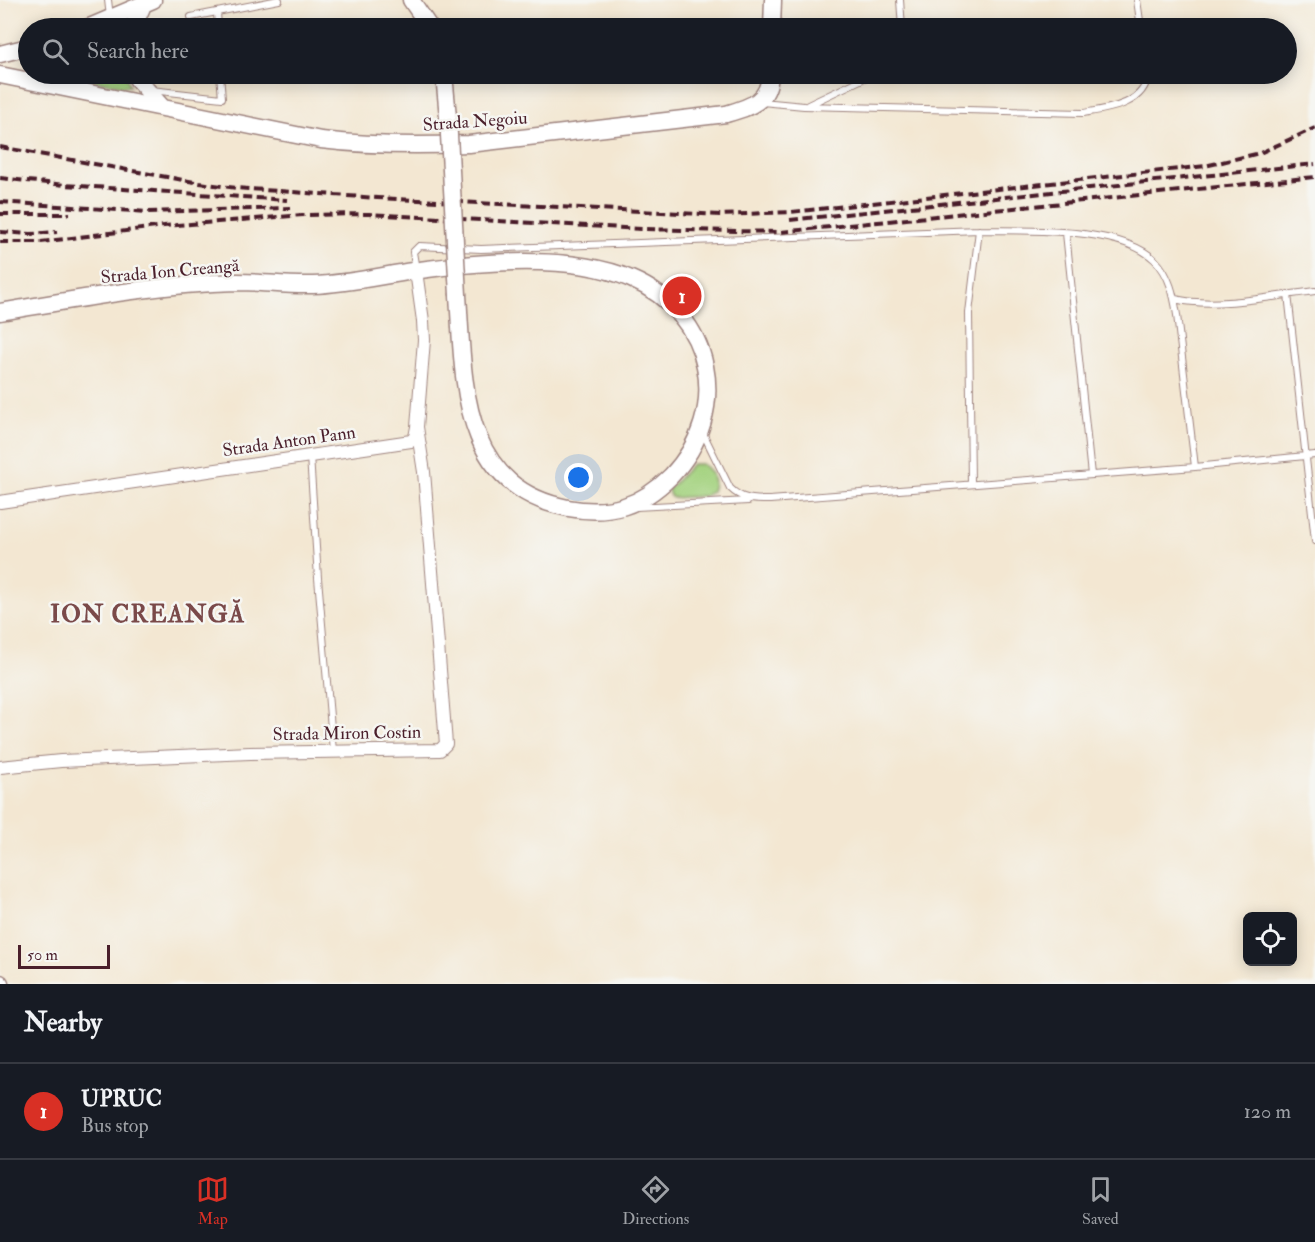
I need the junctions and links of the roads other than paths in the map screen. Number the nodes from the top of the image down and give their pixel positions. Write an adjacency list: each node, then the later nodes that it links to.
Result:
1 (108, 0): 12 (lane)
2 (229, 0): 9 (lane)
3 (279, 0): 9 (lane)
4 (411, 0): 16 (main road)
5 (773, 0): 17 (main road)
6 (900, 0): 18 (lane)
7 (1137, 0): 19 (lane)
8 (148, 2): 13 (main road); 14 (main road)
9 (231, 10): 10 (lane)
10 (216, 12): 11 (lane); 15 (lane)
11 (191, 17)
12 (111, 18)
13 (113, 18)
14 (139, 18)
15 (217, 18)
16 (423, 18)
17 (772, 18)
18 (901, 18)
19 (1140, 18)
20 (18, 50): 21 (main road)
21 (0, 54)
22 (0, 75): 23 (main road, Strada Negoiu)
23 (18, 79)
24 (44, 84): 34 (main road, Strada Negoiu)
25 (141, 84): 31 (main road)
26 (221, 84): 31 (lane)
27 (445, 84): 52 (main road, bridge)
28 (768, 84): 32 (main road)
29 (851, 84): 33 (lane)
30 (1144, 84): 33 (lane)
31 (145, 89): 34 (main road)
32 (759, 101): 33 (lane); 34 (main road, Strada Negoiu)
33 (804, 106)
34 (163, 108)
35 (979, 230): 36 (lane); 37 (lane); 49 (lane)
36 (1066, 233): 40 (lane); 48 (lane)
37 (416, 271): 41 (main road, Strada Ion Creangă); 42 (street); 43 (main road, Strada Ion Creangă)
38 (1315, 291): 39 (lane)
39 (1288, 294): 40 (lane); 46 (lane)
40 (1175, 299): 47 (lane)
41 (0, 312)
42 (417, 428): 45 (street, Strada Anton Pann); 54 (street, Strada Miron Costin)
43 (701, 430): 50 (lane); 52 (main road, Strada Ion Creangă)
44 (1315, 454): 46 (lane)
45 (310, 456): 51 (street, Strada Anton Pann); 54 (lane)
46 (1306, 456): 47 (lane); 53 (lane)
47 (1195, 467): 48 (lane)
48 (1091, 475): 49 (lane)
49 (971, 484): 50 (lane)
50 (770, 500): 52 (lane)
51 (0, 502)
52 (627, 507)
53 (1315, 542)
54 (333, 752): 55 (street, Strada Miron Costin)
55 (0, 767)

